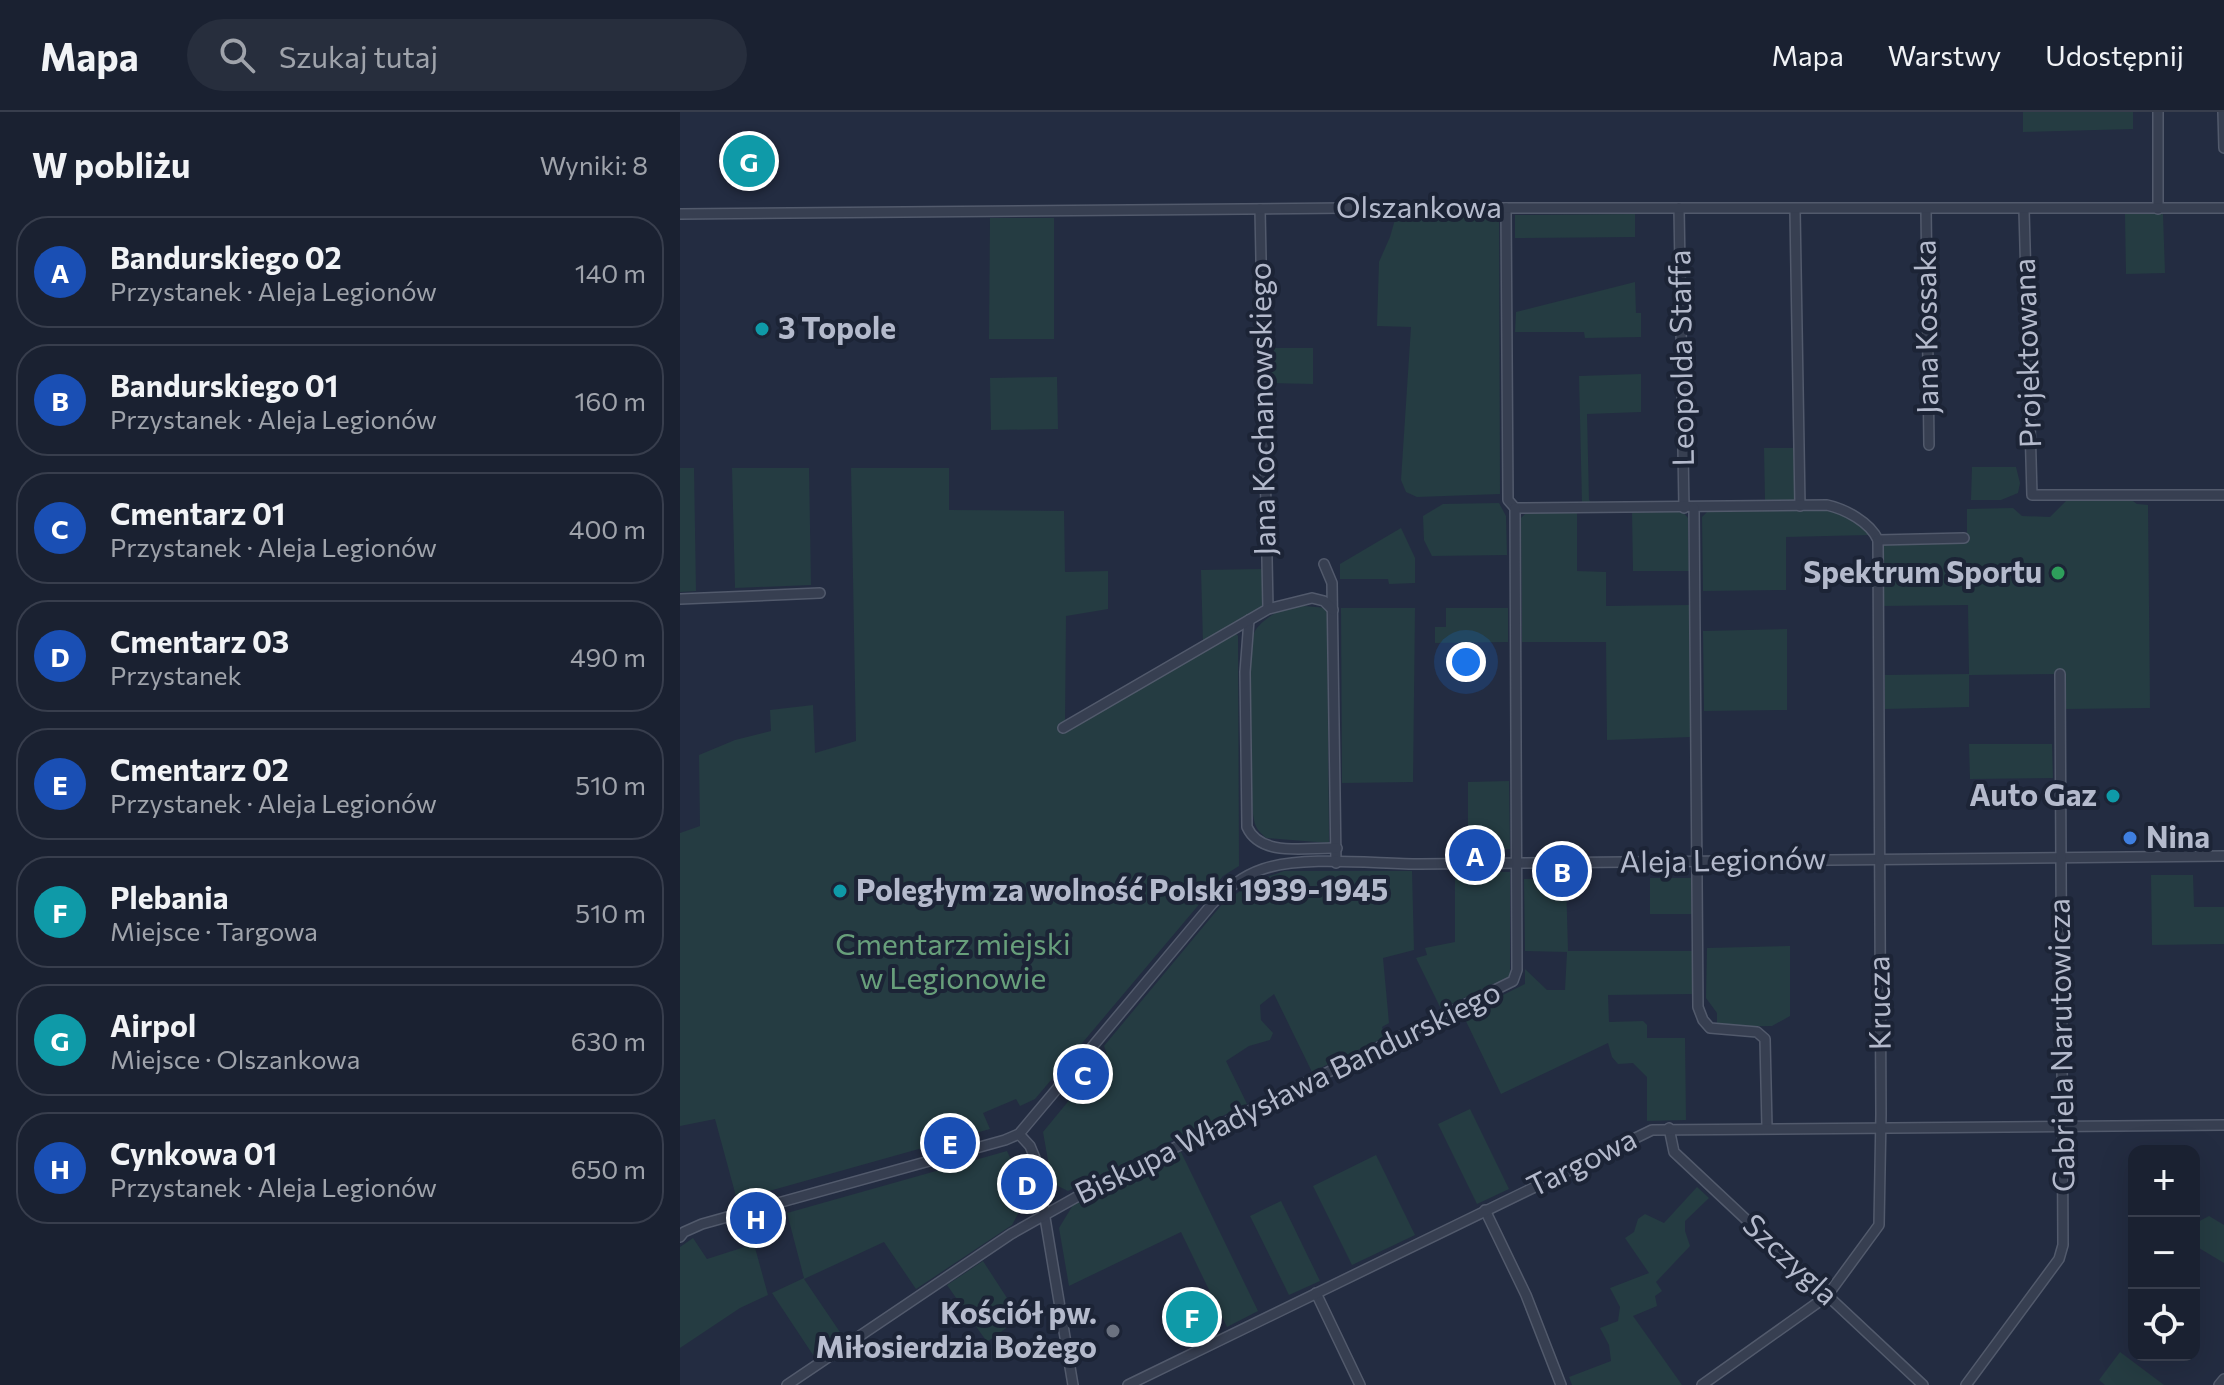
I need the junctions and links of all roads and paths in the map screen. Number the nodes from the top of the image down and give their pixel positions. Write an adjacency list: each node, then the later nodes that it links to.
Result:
1 (2158, 112): 9 (street)
2 (2223, 112): 3 (street)
3 (2224, 148)
4 (1506, 208): 5 (street, Olszankowa); 7 (street, Olszankowa); 16 (street, Biskupa Władysława Bandurskiego)
5 (1679, 208): 10 (street, Olszankowa); 17 (street, Leopolda Staffa)
6 (2224, 208): 9 (street, Olszankowa)
7 (1260, 209): 12 (street, Olszankowa); 23 (street, Jana Kochanowskiego)
8 (1926, 209): 10 (street, Olszankowa); 11 (street, Olszankowa); 13 (street, Jana Kossaka)
9 (2158, 209): 11 (street, Olszankowa)
10 (1795, 210): 15 (street)
11 (2024, 210): 14 (street, Projektowana)
12 (680, 214)
13 (1929, 445)
14 (2224, 495)
15 (1800, 506): 17 (street); 19 (street)
16 (1515, 508): 17 (street); 34 (street, Biskupa Władysława Bandurskiego)
17 (1689, 508): 32 (street, Leopolda Staffa)
18 (1964, 538): 19 (street)
19 (1878, 540): 31 (street, Krucza)
20 (1324, 564): 24 (street)
21 (820, 593): 22 (street)
22 (680, 599)
23 (1268, 609): 24 (street); 25 (street)
24 (1333, 610): 28 (street)
25 (1249, 620): 27 (street); 28 (street)
26 (2060, 674): 30 (street, Gabriela Narutowicza)
27 (1063, 728)
28 (1337, 848): 33 (street)
29 (2224, 856): 30 (street, Aleja Legionów)
30 (2060, 857): 31 (street, Aleja Legionów); 36 (street, Gabriela Narutowicza)
31 (1878, 859): 32 (street, Aleja Legionów); 37 (street, Krucza)
32 (1697, 862): 34 (street, Aleja Legionów); 39 (street, Leopolda Staffa)
33 (1336, 863): 34 (street, Aleja Legionów); 40 (street, Aleja Legionów)
34 (1517, 863): 42 (street, Biskupa Władysława Bandurskiego)
35 (2224, 1125): 36 (street, Targowa)
36 (2062, 1126): 37 (street, Targowa); 54 (street, Gabriela Narutowicza)
37 (1881, 1127): 39 (street, Targowa); 45 (street, Krucza)
38 (1669, 1128): 39 (street, Targowa); 41 (street, Targowa); 45 (street, Szczygla)
39 (1767, 1128)
40 (1019, 1134): 42 (street); 43 (street)
41 (1485, 1210): 44 (street, Targowa); 51 (street)
42 (1045, 1216): 47 (street, Biskupa Władysława Bandurskiego); 48 (street)
43 (681, 1233)
44 (1316, 1293): 49 (street, Targowa); 50 (street)
45 (1827, 1296): 52 (street, Krucza); 53 (street, Szczygla)
46 (2224, 1379): 55 (street)
47 (794, 1383)
48 (1073, 1385)
49 (1128, 1385)
50 (1360, 1385)
51 (1561, 1385)
52 (1702, 1385)
53 (1923, 1385)
54 (1966, 1385)
55 (2219, 1385)

